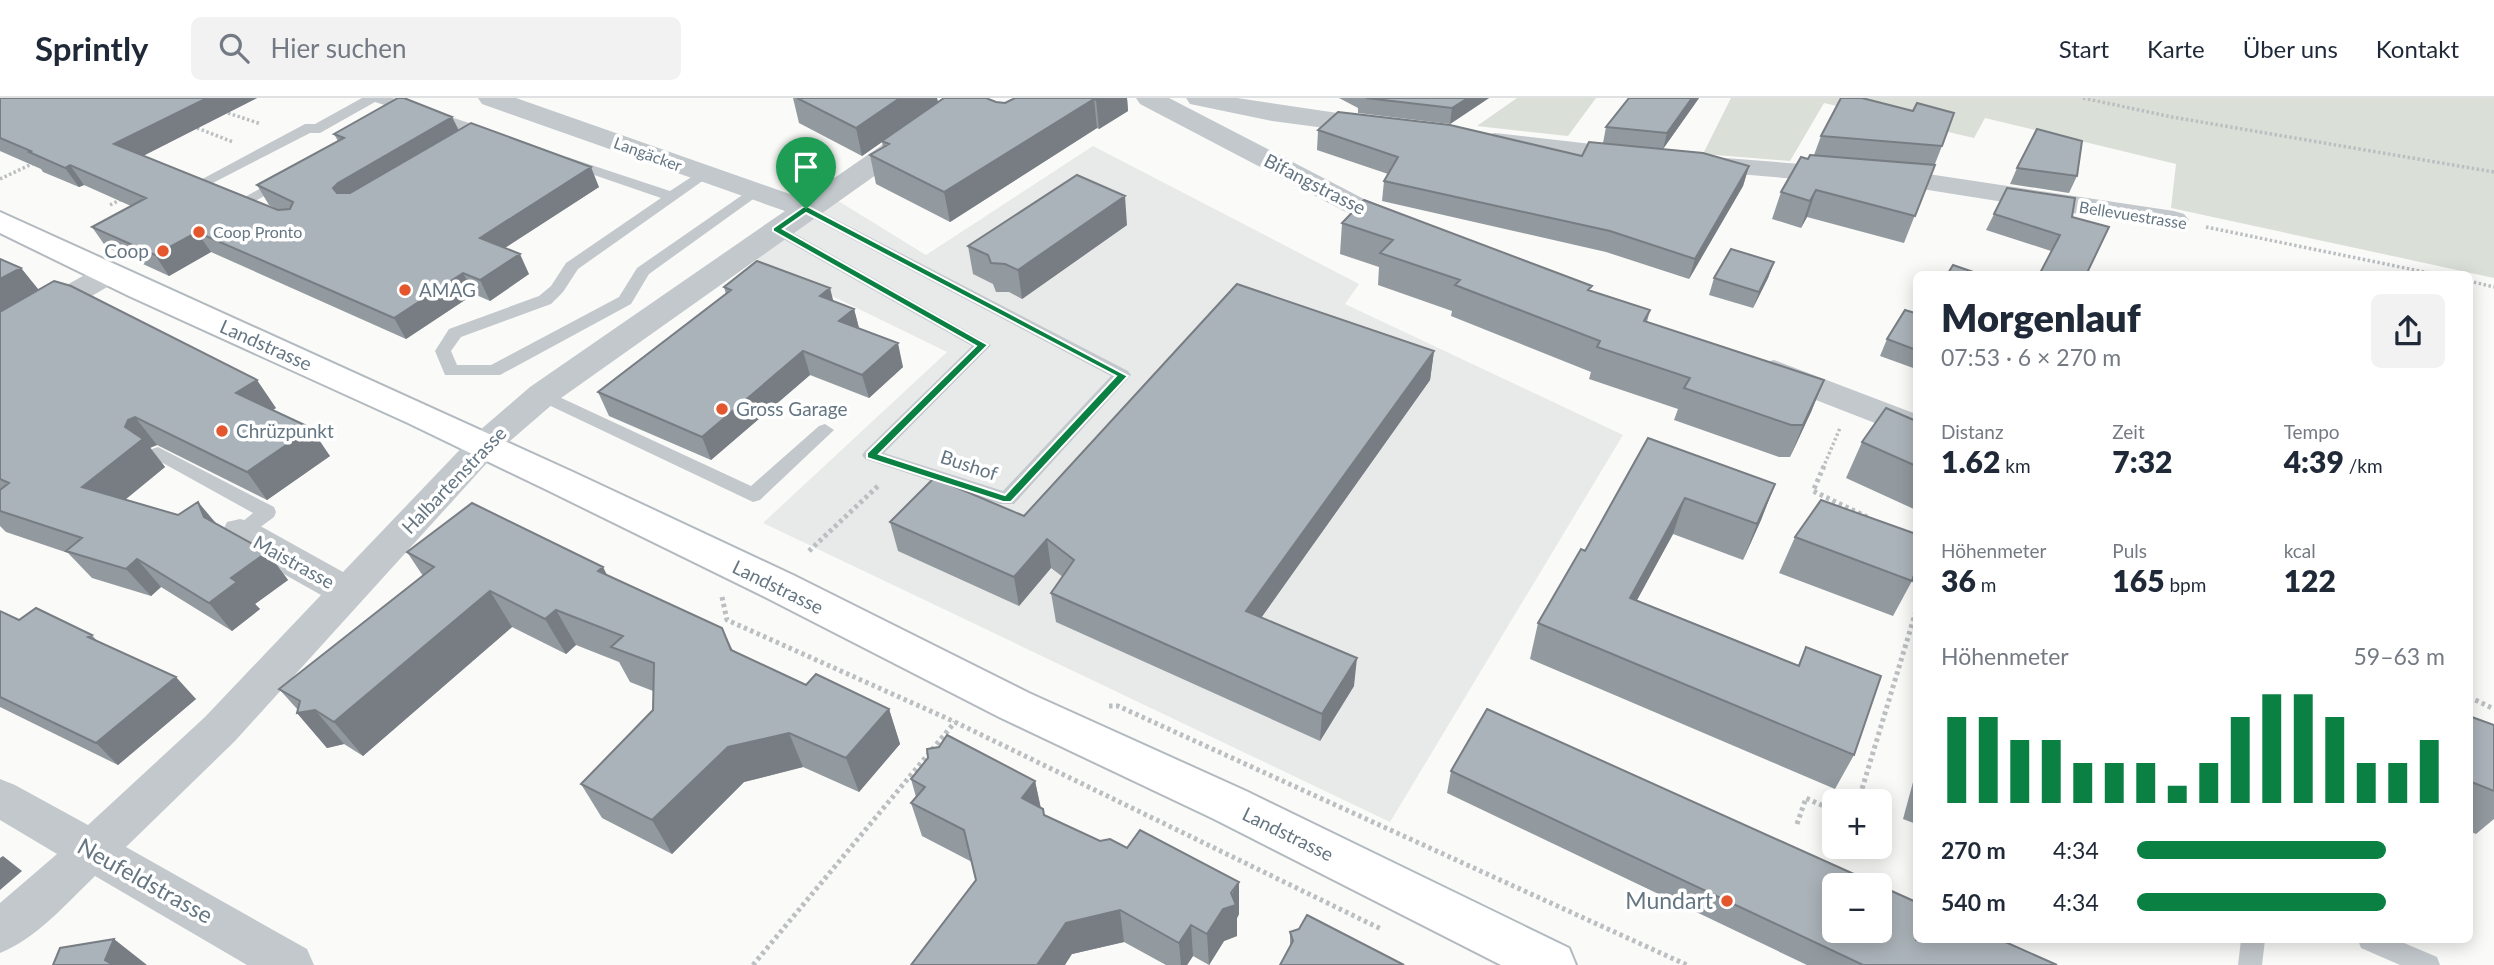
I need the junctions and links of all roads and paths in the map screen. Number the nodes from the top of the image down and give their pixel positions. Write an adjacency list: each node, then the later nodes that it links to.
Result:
1 (372, 98): 27 (lane)
2 (378, 98): 8 (lane)
3 (491, 98): 23 (street, Langäcker)
4 (967, 98): 28 (street, Halbartenstrasse)
5 (1149, 98): 33 (street, Bifangstrasse)
6 (1199, 98): 13 (street)
7 (2083, 98): 22 (path)
8 (410, 108): 10 (lane); 14 (lane)
9 (228, 113): 11 (path)
10 (386, 121)
11 (265, 126)
12 (197, 128): 17 (path)
13 (1401, 130)
14 (483, 132): 16 (lane); 18 (lane)
15 (1468, 138): 30 (street, Bellevuestrasse)
16 (508, 141)
17 (233, 142)
18 (460, 146)
19 (559, 158): 26 (lane)
20 (37, 162): 24 (path)
21 (303, 168): 27 (lane)
22 (2494, 172)
23 (704, 174): 25 (street, Langäcker); 26 (lane)
24 (0, 179)
25 (756, 192): 26 (lane); 28 (street, Langäcker)
26 (672, 197)
27 (232, 198): 29 (lane)
28 (806, 209): 32 (street, Halbartenstrasse); 46 (lane, Bushof)
29 (264, 211)
30 (2174, 220): 34 (path, Bellevuestrasse)
31 (0, 221): 35 (main road, Landstrasse)
32 (776, 229): 40 (street, Halbartenstrasse); 46 (lane, Bushof)
33 (1427, 235)
34 (2420, 271)
35 (110, 273): 38 (street); 44 (main road, Landstrasse)
36 (2473, 282): 37 (path)
37 (2494, 287)
38 (0, 337)
39 (1748, 361): 41 (street)
40 (542, 395): 43 (lane); 44 (street, Halbartenstrasse)
41 (1852, 402): 42 (street); 47 (path)
42 (1913, 426)
43 (825, 430)
44 (484, 445): 50 (street, Halbartenstrasse); 68 (main road, Landstrasse)
45 (158, 453): 48 (lane)
46 (899, 465): 49 (path)
47 (1871, 519)
48 (240, 531): 50 (street, Maistrasse)
49 (809, 551)
50 (348, 592): 61 (street, Halbartenstrasse)
51 (727, 620): 56 (path)
52 (1913, 621): 57 (path)
53 (2473, 699): 55 (path)
54 (1118, 706): 69 (path)
55 (2494, 709)
56 (955, 722): 63 (path); 67 (path)
57 (1862, 789)
58 (0, 798): 61 (street, Neufeldstrasse)
59 (1822, 805): 60 (path)
60 (1797, 824)
61 (91, 852): 62 (street, Halbartenstrasse); 66 (street, Neufeldstrasse)
62 (0, 931)
63 (1390, 934)
64 (2253, 943): 70 (lane)
65 (2377, 943): 71 (lane)
66 (290, 965)
67 (753, 965)
68 (1551, 965)
69 (1687, 965)
70 (2250, 965)
71 (2428, 965)

